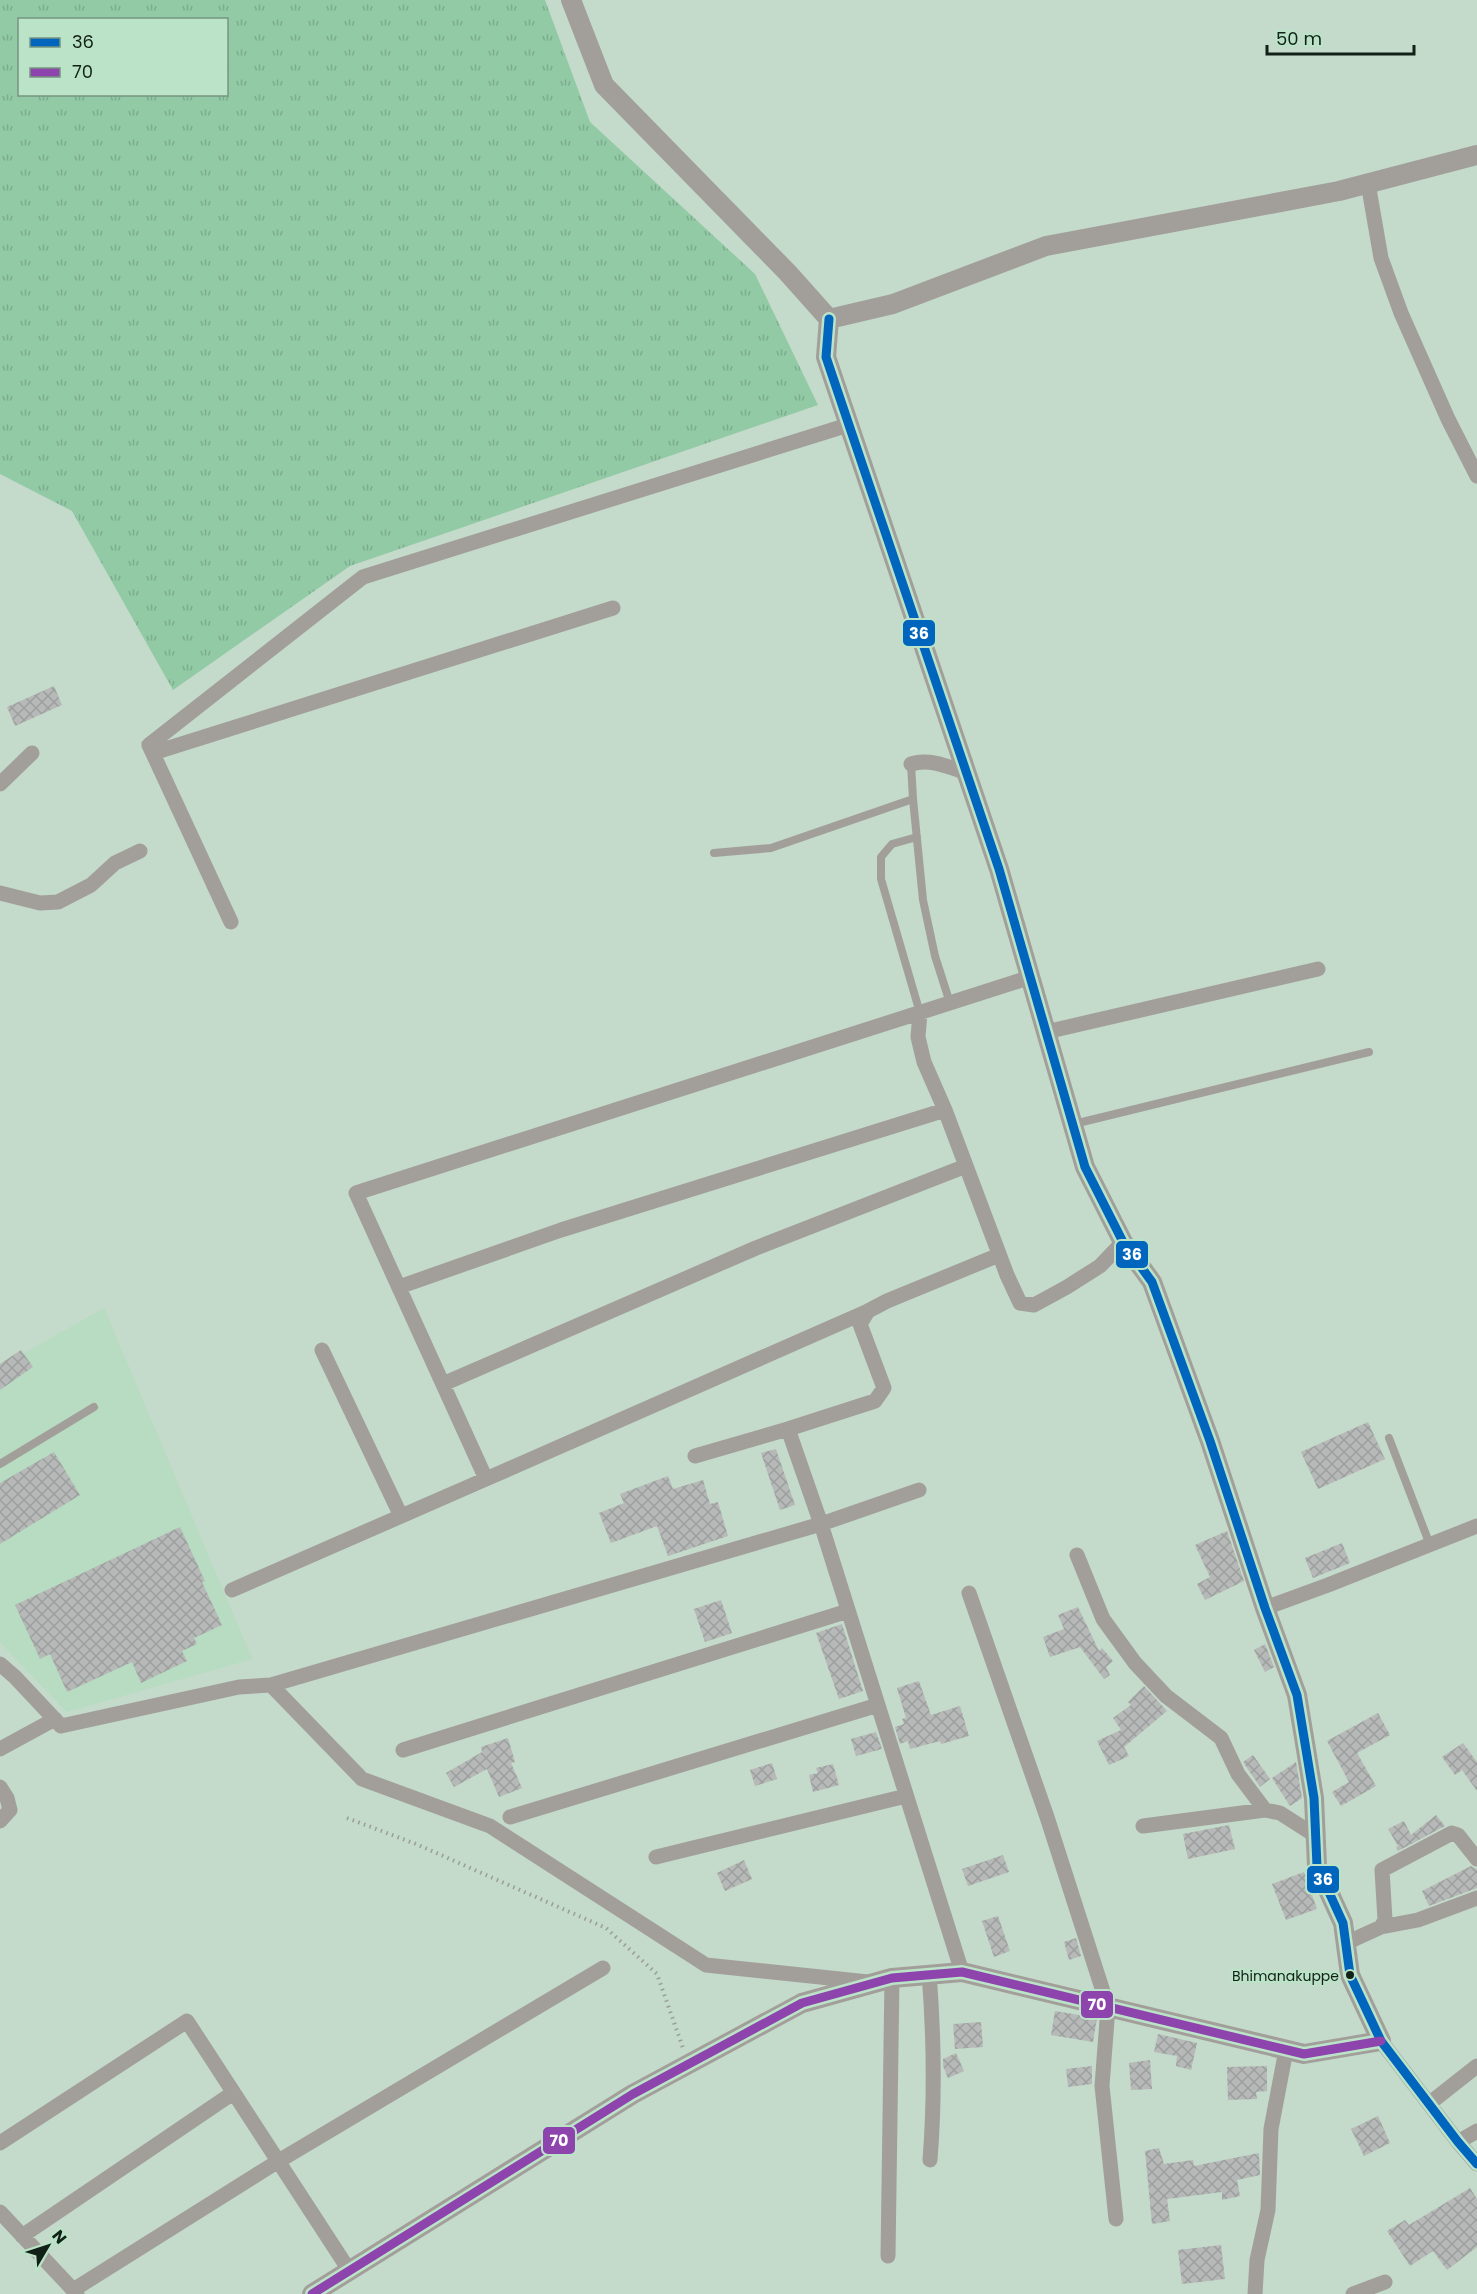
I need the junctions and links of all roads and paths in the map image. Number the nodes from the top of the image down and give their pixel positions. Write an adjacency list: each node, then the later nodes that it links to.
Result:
1 (571, 0): 4 (street)
2 (1477, 155): 3 (street)
3 (1368, 183): 4 (street); 6 (street)
4 (829, 319): 5 (street)
5 (848, 424): 9 (street); 11 (street)
6 (1477, 476)
7 (613, 608): 9 (street)
8 (32, 753): 12 (street)
9 (153, 753): 18 (street)
10 (911, 764): 11 (street); 13 (lane)
11 (967, 773): 20 (street)
12 (0, 784)
13 (913, 799): 14 (lane); 16 (lane)
14 (917, 837): 21 (lane); 22 (lane)
15 (140, 851): 17 (street)
16 (714, 853)
17 (0, 893)
18 (231, 922)
19 (1318, 969): 23 (street)
20 (1031, 977): 21 (street); 23 (street)
21 (951, 1003): 22 (street)
22 (920, 1013): 25 (street); 30 (street)
23 (1046, 1032): 26 (street)
24 (1369, 1052): 26 (lane)
25 (945, 1110): 27 (street); 30 (street)
26 (1073, 1124): 28 (street)
27 (966, 1166): 29 (street); 33 (street)
28 (1123, 1242): 29 (street); 48 (street)
29 (999, 1255): 31 (street)
30 (399, 1287): 33 (street)
31 (868, 1311): 35 (street); 39 (street)
32 (322, 1350): 41 (street)
33 (443, 1384): 39 (street)
34 (94, 1407): 38 (lane)
35 (788, 1429): 37 (street); 42 (street)
36 (1389, 1438): 44 (lane)
37 (695, 1455)
38 (0, 1464)
39 (486, 1479): 41 (street)
40 (919, 1490): 42 (street)
41 (401, 1516): 46 (street)
42 (821, 1524): 49 (street); 51 (street)
43 (1477, 1526): 44 (street)
44 (1430, 1545): 48 (street)
45 (1077, 1554): 58 (street)
46 (232, 1590)
47 (969, 1593): 74 (street)
48 (1265, 1608): 63 (street)
49 (848, 1611): 52 (street); 55 (street)
50 (0, 1664): 53 (street)
51 (271, 1685): 53 (street); 73 (street)
52 (878, 1705): 57 (street); 60 (street)
53 (54, 1719): 54 (street)
54 (0, 1749)
55 (403, 1750)
56 (0, 1787): 61 (street)
57 (906, 1796): 64 (street); 70 (street)
58 (1265, 1810): 62 (street); 63 (street)
59 (347, 1818): 77 (path)
60 (510, 1818)
61 (0, 1821)
62 (1143, 1826)
63 (1316, 1836): 68 (street)
64 (656, 1857)
65 (1477, 1859): 67 (street)
66 (1477, 1898): 67 (street)
67 (1381, 1927): 68 (street)
68 (1346, 1943): 75 (street)
69 (603, 1968): 85 (street)
70 (962, 1972): 71 (street); 74 (street)
71 (929, 1973): 72 (street); 84 (street)
72 (892, 1978): 73 (street); 90 (street)
73 (873, 1983): 77 (street)
74 (1108, 2007): 76 (street); 88 (street)
75 (1381, 2041): 76 (street); 80 (street)
76 (1286, 2050): 95 (street)
77 (690, 2065): 91 (street)
78 (1477, 2066): 80 (street)
79 (233, 2093): 83 (street); 85 (street); 89 (street)
80 (1430, 2103): 82 (street)
81 (1477, 2131): 82 (street)
82 (1458, 2142): 86 (street)
83 (0, 2143)
84 (930, 2160)
85 (277, 2162): 91 (street); 93 (street)
86 (1477, 2164)
87 (0, 2212): 89 (street)
88 (1116, 2219)
89 (22, 2236): 93 (street)
90 (888, 2256)
91 (349, 2270): 94 (street)
92 (1385, 2282): 96 (street)
93 (76, 2292)
94 (312, 2294)
95 (1255, 2294)
96 (1353, 2294)

